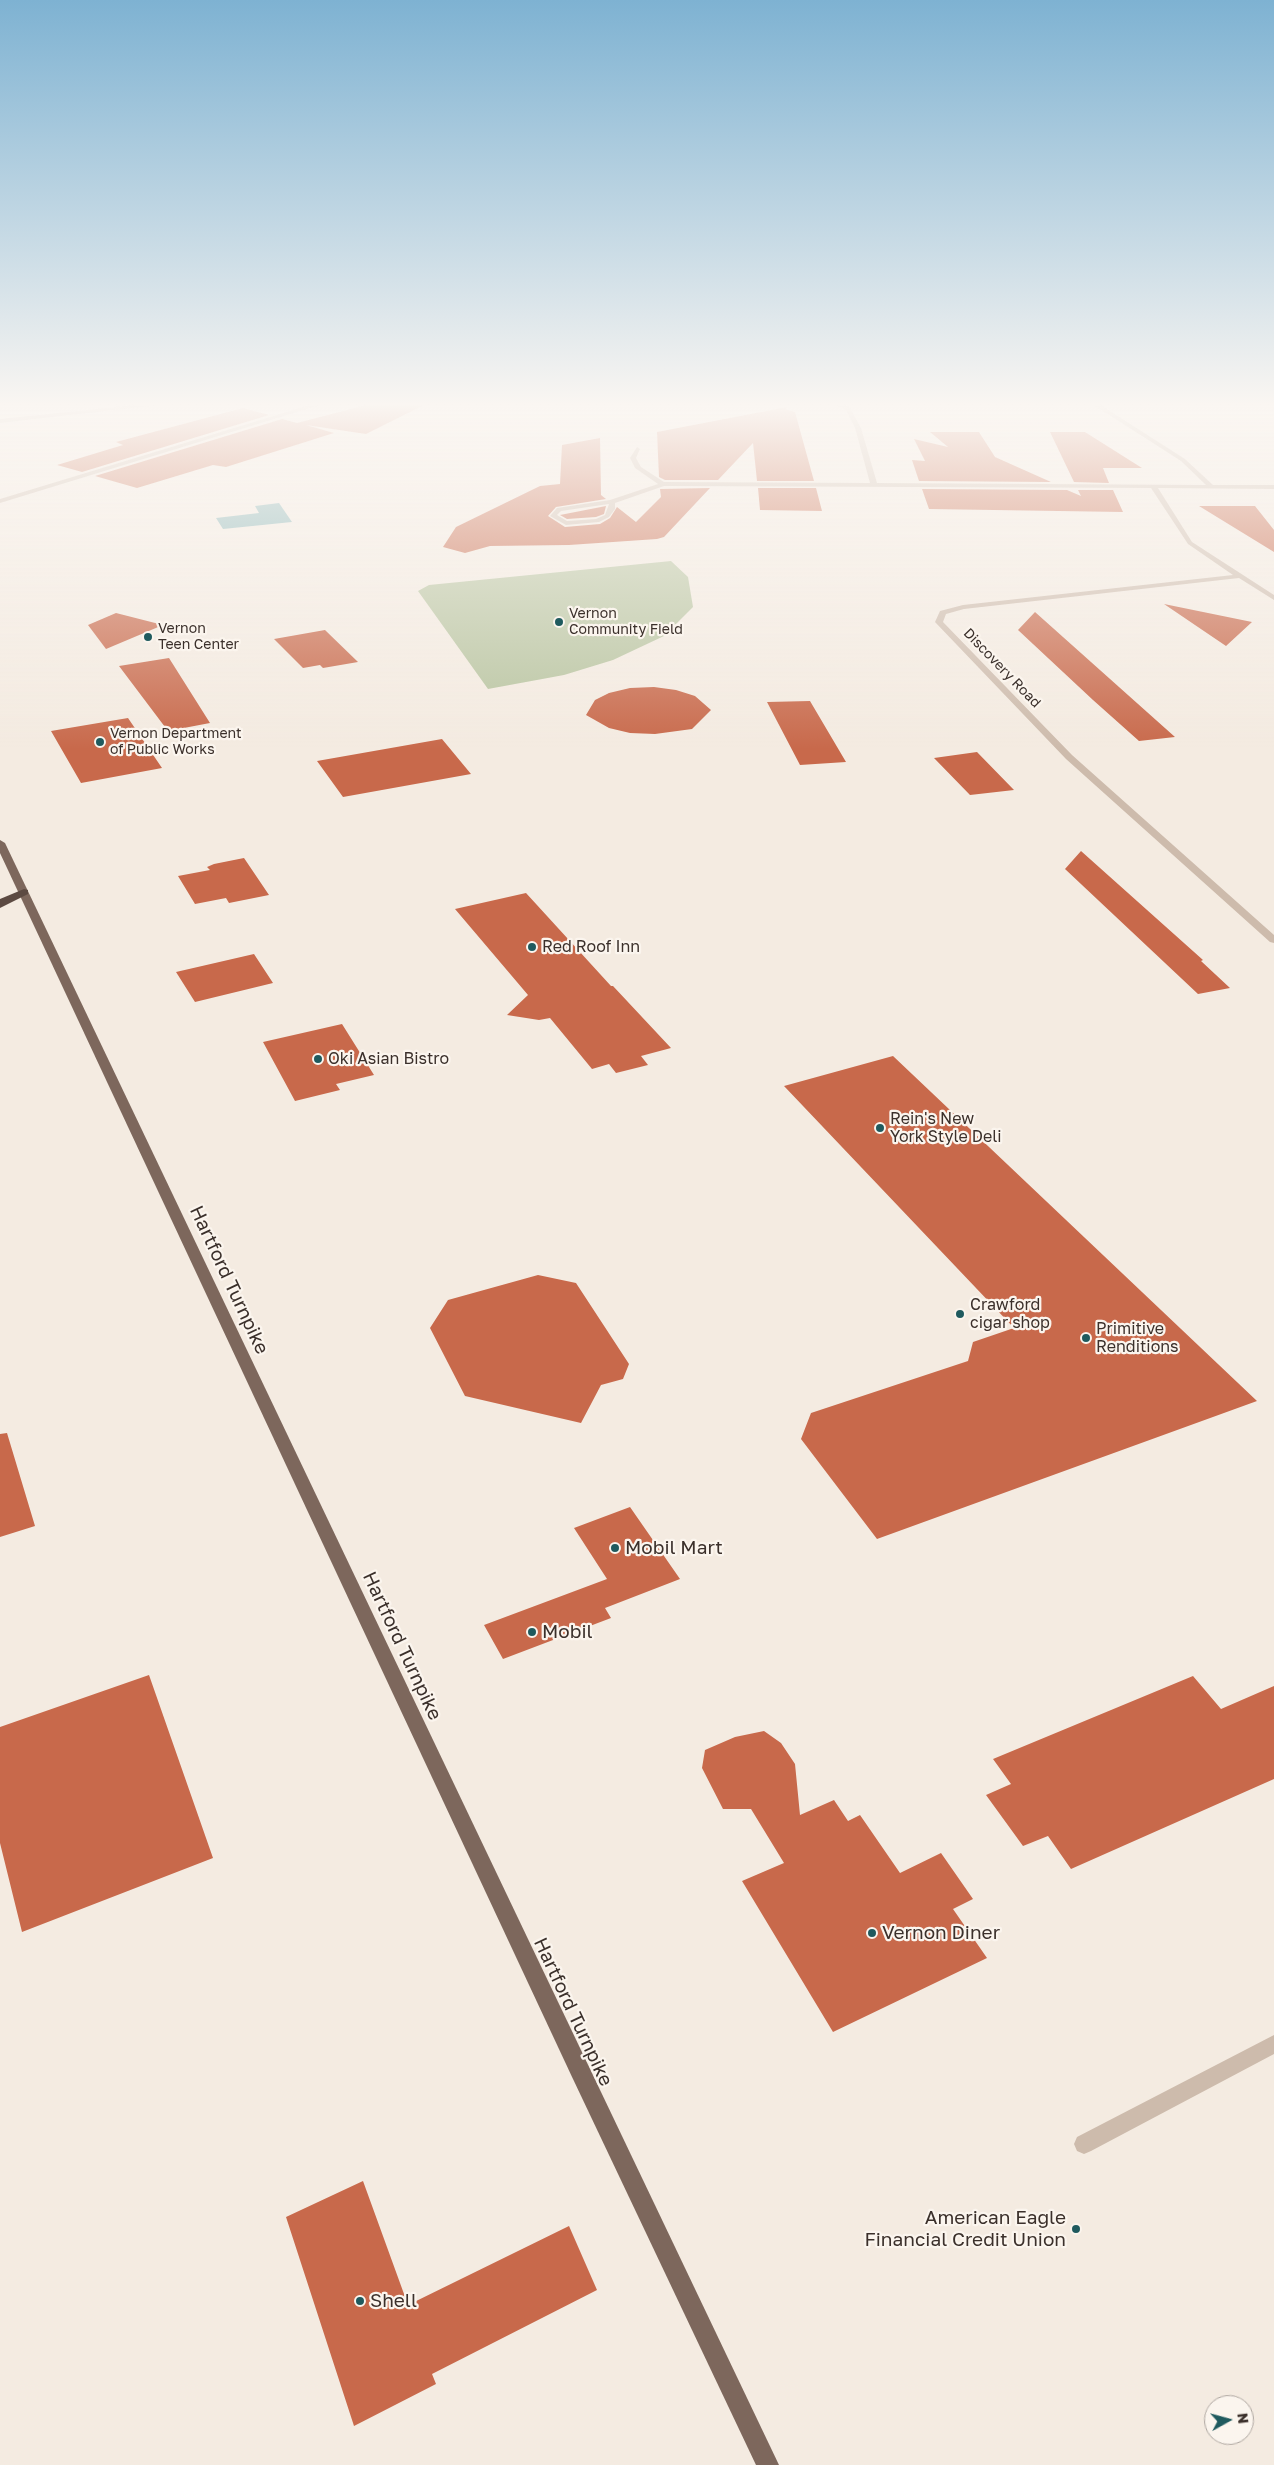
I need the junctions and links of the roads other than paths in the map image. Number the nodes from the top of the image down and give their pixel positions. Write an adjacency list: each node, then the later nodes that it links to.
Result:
1 (559, 519): 2 (street)
2 (601, 519)
3 (1174, 519): 4 (street)
4 (1238, 576): 5 (street); 10 (street, Discovery Road)
5 (1274, 598)
6 (0, 843): 7 (main road, Hartford Turnpike)
7 (24, 892): 8 (highway); 9 (highway); 13 (main road, Hartford Turnpike)
8 (0, 893)
9 (0, 904)
10 (1274, 940)
11 (1274, 2044): 12 (street)
12 (1084, 2144)
13 (768, 2465)

